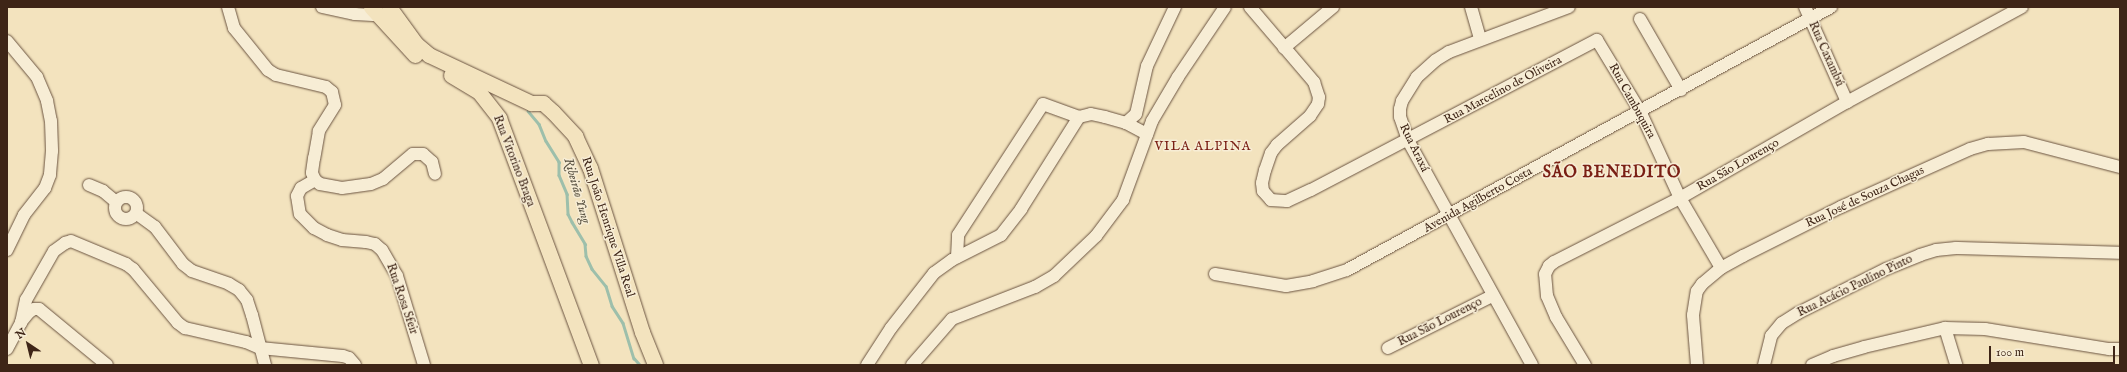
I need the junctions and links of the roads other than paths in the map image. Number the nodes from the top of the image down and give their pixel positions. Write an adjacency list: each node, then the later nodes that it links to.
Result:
1 (228, 7): 31 (street)
2 (322, 7): 13 (street)
3 (389, 7): 52 (main road, Rua João Henrique Villa Real)
4 (1175, 7): 23 (street)
5 (1225, 7): 25 (street)
6 (1250, 7): 19 (street)
7 (1332, 7): 19 (street)
8 (1471, 7): 16 (street)
9 (1569, 7): 16 (street, Rua Araxá)
10 (1805, 7): 15 (street, Rua Caxambú)
11 (1831, 7): 15 (street, Avenida Agilberto Costa)
12 (2022, 7): 21 (street, Rua São Lourenço)
13 (374, 11): 51 (main road, Rua Vitorino Braga)
14 (1640, 19): 20 (street)
15 (1810, 19): 20 (street, Avenida Agilberto Costa); 21 (street, Rua Caxambú)
16 (1480, 39): 28 (street, Rua Araxá)
17 (1598, 40): 22 (street, Rua Cambuquira); 28 (street, Rua Marcelino de Oliveira)
18 (7, 41): 35 (street)
19 (1284, 48): 28 (street, Rua Marcelino de Oliveira)
20 (1681, 90): 22 (street, Avenida Agilberto Costa)
21 (1847, 102): 33 (street, Rua São Lourenço)
22 (1640, 111): 33 (street, Rua Cambuquira); 34 (street, Avenida Agilberto Costa)
23 (1136, 114): 25 (street); 26 (street)
24 (1079, 117): 26 (street); 37 (street); 37 (street)
25 (1152, 121): 27 (street)
26 (1126, 123): 27 (street)
27 (1147, 134): 54 (street)
28 (1408, 140): 34 (street, Rua Araxá)
29 (2120, 167): 38 (street, Rua José de Souza Chagas)
30 (436, 174): 31 (street)
31 (315, 180): 50 (street, Rua Rosa Sfeir)
32 (89, 185): 43 (street)
33 (1680, 198): 38 (street, Rua Cambuquira); 56 (street, Rua São Lourenço)
34 (1450, 216): 39 (street, Avenida Agilberto Costa); 40 (street, Rua Araxá)
35 (7, 250)
36 (2120, 253): 58 (street, Rua Acácio Paulino Pinto)
37 (957, 258): 53 (street)
38 (1721, 268): 57 (street, Rua José de Souza Chagas)
39 (1215, 274)
40 (1492, 296): 44 (street, Rua São Lourenço); 55 (street, Rua Araxá)
41 (21, 323): 43 (street); 45 (street); 47 (street)
42 (1945, 328): 46 (street); 59 (street); 60 (street)
43 (260, 348): 48 (street); 49 (street)
44 (1388, 348)
45 (7, 349)
46 (2120, 349)
47 (106, 365)
48 (265, 365)
49 (355, 365)
50 (424, 365)
51 (591, 365)
52 (655, 365)
53 (867, 365)
54 (912, 365)
55 (1532, 365)
56 (1585, 365)
57 (1697, 365)
58 (1764, 365)
59 (1812, 365)
60 (1956, 365)

